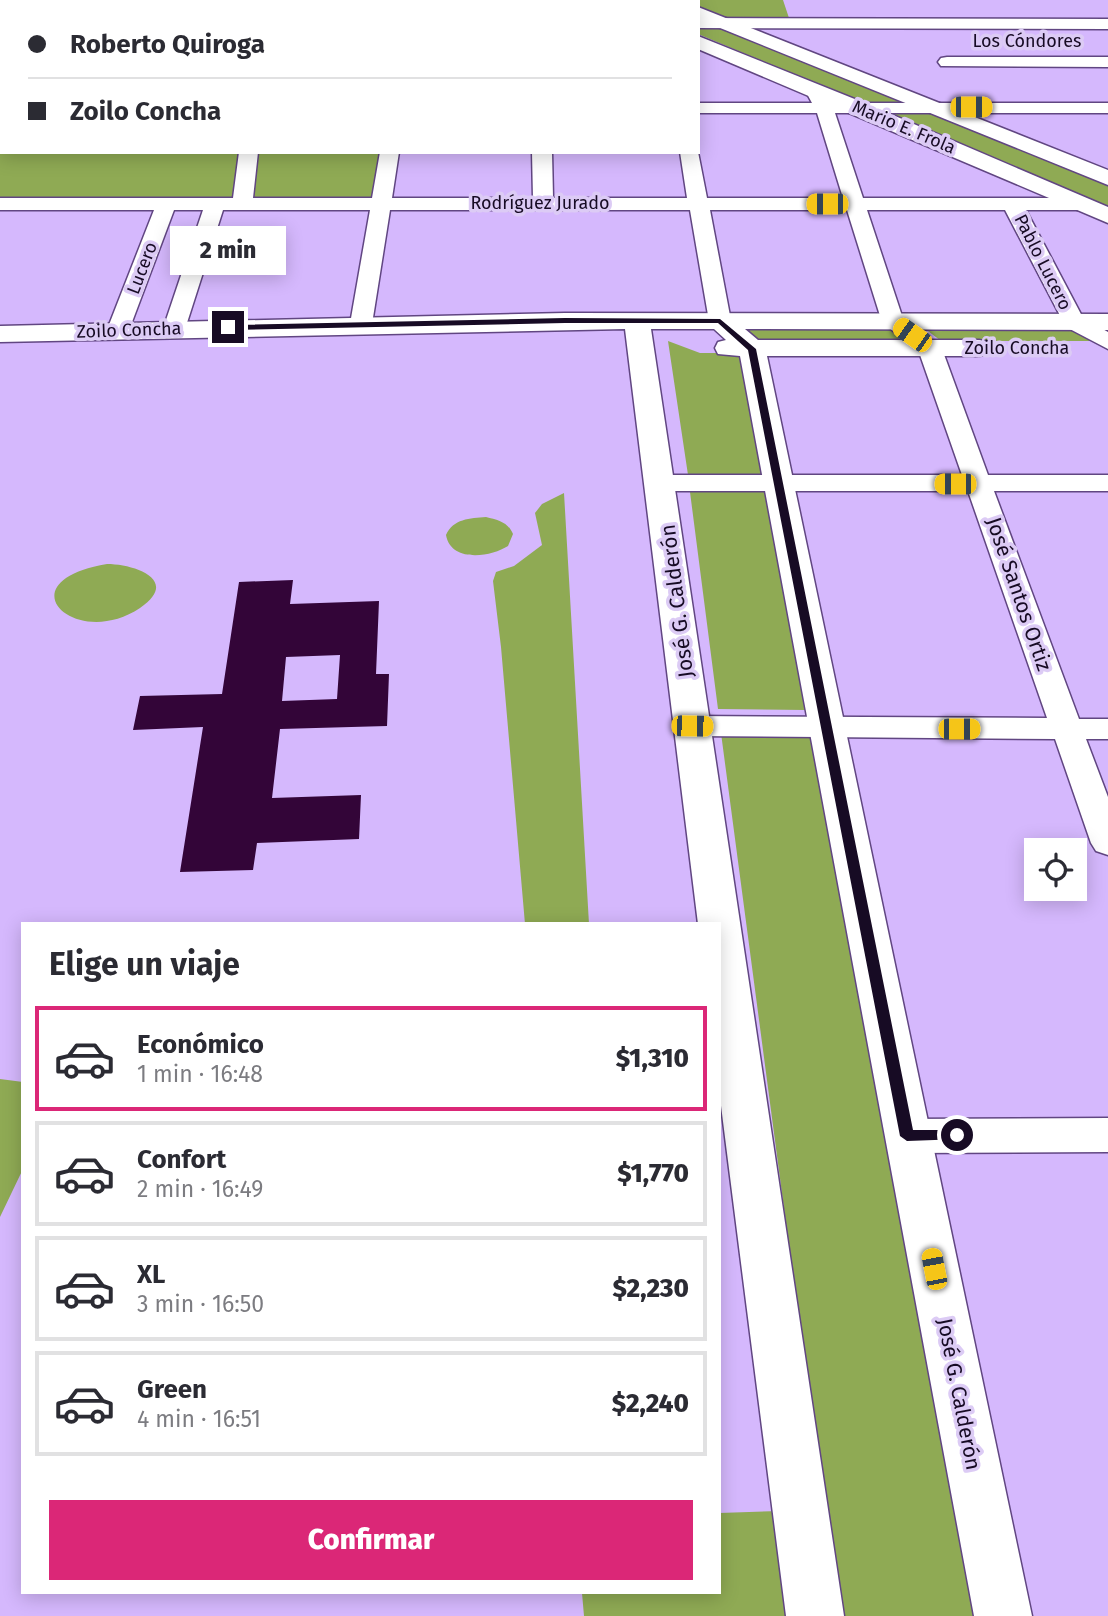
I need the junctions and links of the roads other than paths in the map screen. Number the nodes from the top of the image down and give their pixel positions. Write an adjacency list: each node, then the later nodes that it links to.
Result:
1 (700, 13): 6 (street, Mario E. Frola)
2 (796, 18): 3 (street); 6 (street); 8 (street)
3 (922, 18): 4 (street); 9 (street)
4 (1105, 18)
5 (700, 23): 6 (street)
6 (726, 23): 8 (street, Mario E. Frola)
7 (700, 42): 12 (street, Mario E. Frola)
8 (808, 56): 15 (street, Mario E. Frola)
9 (947, 62): 10 (street, Los Cóndores); 11 (street)
10 (1108, 62)
11 (965, 96): 15 (street); 16 (street)
12 (819, 98): 13 (street); 14 (street, Mario E. Frola); 26 (street)
13 (700, 108)
14 (860, 108): 15 (street); 27 (street, Mario E. Frola)
15 (935, 108): 21 (street, Mario E. Frola)
16 (1108, 108)
17 (249, 154): 25 (street)
18 (390, 154): 22 (street)
19 (542, 154): 23 (street)
20 (689, 154): 24 (street)
21 (1108, 178)
22 (381, 203): 23 (street, Rodríguez Jurado); 25 (street, Rodríguez Jurado); 37 (street)
23 (542, 203): 24 (street, Rodríguez Jurado)
24 (697, 203): 26 (street, Rodríguez Jurado); 34 (street)
25 (242, 204): 29 (street, Rodríguez Jurado)
26 (853, 204): 30 (street, Rodríguez Jurado); 35 (street)
27 (1079, 204): 30 (street, Rodríguez Jurado); 32 (street, Mario E. Frola)
28 (166, 205): 29 (street, Rodríguez Jurado); 31 (street, Rodríguez Jurado); 39 (street, Lucero)
29 (215, 205): 38 (street)
30 (1013, 205): 41 (street, Pablo Lucero)
31 (3, 209)
32 (1108, 216)
33 (636, 321): 34 (street, Zoilo Concha); 37 (street, Zoilo Concha); 44 (street, Zoilo Concha); 46 (street, José G. Calderón)
34 (720, 321): 35 (street, Zoilo Concha); 44 (street)
35 (892, 322): 41 (street, Zoilo Concha); 45 (street)
36 (1108, 322): 41 (street, Zoilo Concha)
37 (361, 324): 38 (street, Zoilo Concha)
38 (174, 329): 39 (street, Zoilo Concha)
39 (118, 330): 40 (street, Zoilo Concha)
40 (0, 334)
41 (1070, 335): 42 (street, Zoilo Concha)
42 (1108, 345)
43 (999, 348): 45 (street, Zoilo Concha)
44 (752, 349): 45 (street, Zoilo Concha); 49 (street, José G. Calderón)
45 (930, 349): 47 (street, José Santos Ortiz)
46 (662, 483): 49 (street); 50 (street, José G. Calderón)
47 (980, 483): 48 (street); 49 (street); 52 (street, José Santos Ortiz)
48 (1108, 483)
49 (780, 485): 51 (street, José G. Calderón)
50 (692, 726): 51 (street); 55 (street, José G. Calderón)
51 (825, 728): 52 (street); 58 (street, José G. Calderón)
52 (1067, 729): 53 (street); 54 (street, José Santos Ortiz)
53 (1108, 729)
54 (1108, 843)
55 (719, 922)
56 (721, 938): 59 (street, José G. Calderón)
57 (1108, 1135): 58 (street)
58 (907, 1136): 60 (street, José G. Calderón)
59 (815, 1616)
60 (1003, 1616)

